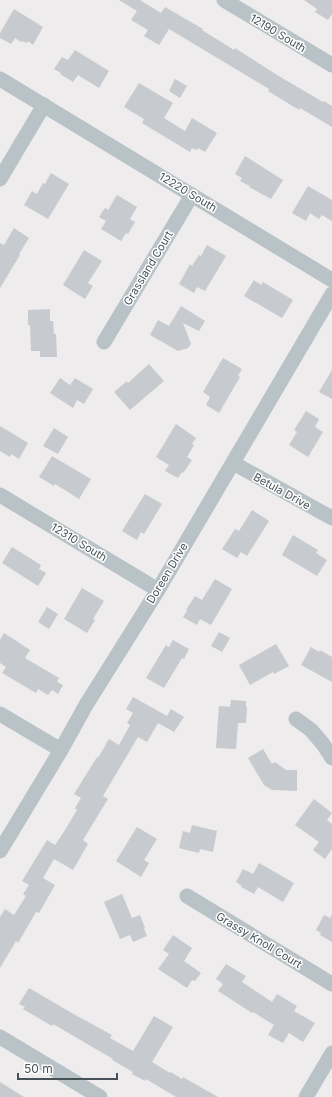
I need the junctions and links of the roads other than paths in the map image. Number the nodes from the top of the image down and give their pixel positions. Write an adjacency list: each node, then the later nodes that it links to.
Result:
1 (224, 0): 2 (street, 12190 South)
2 (332, 65)
3 (0, 79): 4 (street, 12220 South)
4 (44, 105): 5 (street); 6 (street, 12220 South)
5 (0, 179)
6 (192, 195): 7 (street, 12220 South); 9 (street, Grassland Court)
7 (332, 280)
8 (332, 294): 10 (street, Doreen Drive)
9 (104, 342)
10 (233, 463): 12 (street, Betula Drive); 13 (street, Doreen Drive)
11 (0, 495): 13 (street, 12310 South)
12 (332, 518)
13 (158, 590): 16 (street, Doreen Drive)
14 (0, 714): 16 (street)
15 (296, 719): 17 (street)
16 (60, 750): 18 (street, Doreen Drive)
17 (332, 758)
18 (0, 851)
19 (187, 896): 20 (street, Grassy Knoll Court)
20 (332, 984)
21 (0, 1037): 23 (street)
22 (332, 1053): 24 (street)
23 (100, 1097)
24 (306, 1097)

